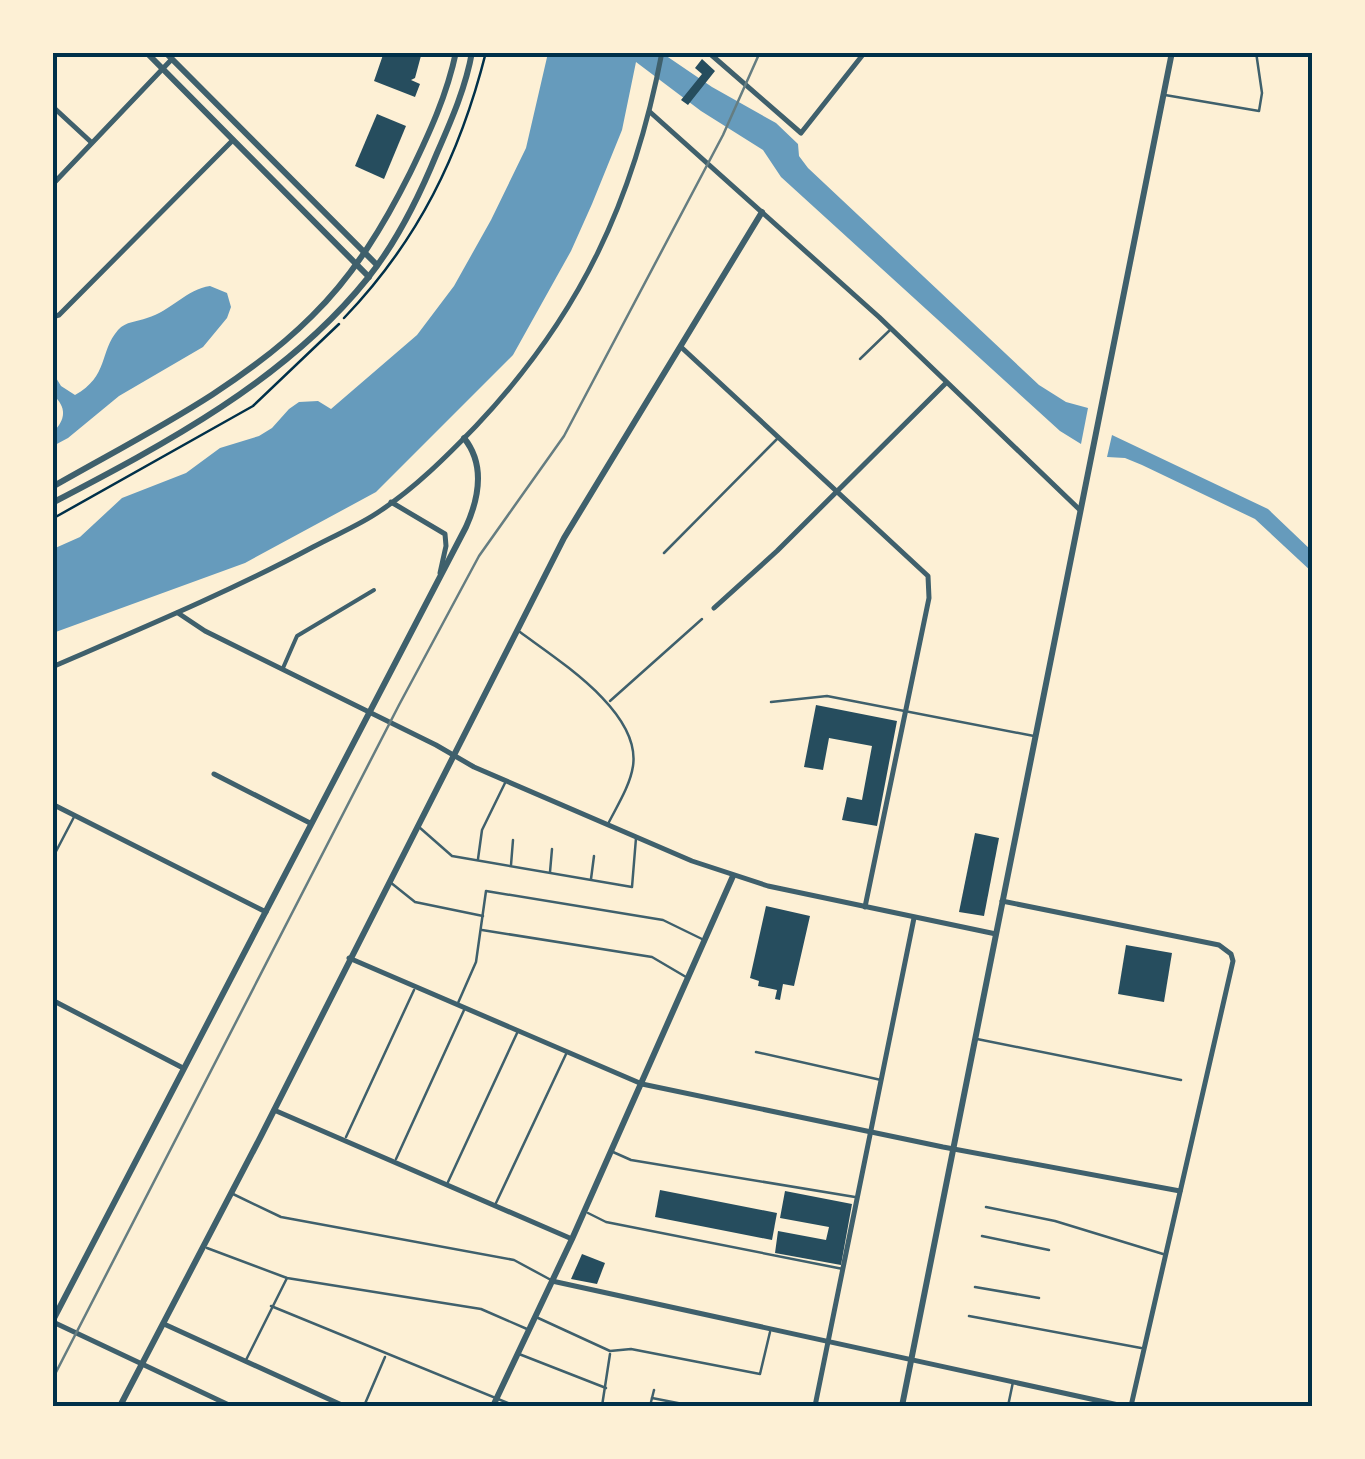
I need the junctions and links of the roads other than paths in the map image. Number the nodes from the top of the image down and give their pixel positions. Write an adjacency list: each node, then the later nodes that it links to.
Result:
1 (146, 52): 12 (street)
2 (662, 52): 15 (street)
3 (708, 52): 11 (street)
4 (720, 52): 11 (street)
5 (865, 52): 11 (street)
6 (1172, 52): 13 (street)
7 (1256, 52): 13 (lane)
8 (456, 55): 10 (street); 18 (street)
9 (168, 56): 12 (street); 22 (street)
10 (472, 57): 19 (street)
11 (717, 60)
12 (162, 69): 16 (street); 17 (street)
13 (1164, 94): 37 (street)
14 (52, 106): 17 (street)
15 (650, 112): 21 (street); 32 (street)
16 (234, 140): 23 (street); 26 (street)
17 (92, 142): 20 (street)
18 (414, 164): 19 (street); 22 (street)
19 (429, 172): 24 (street)
20 (52, 185)
21 (762, 212): 27 (street); 28 (street)
22 (364, 253): 23 (street); 24 (street)
23 (356, 264): 25 (street); 33 (street)
24 (377, 266): 25 (street)
25 (369, 276): 36 (street)
26 (52, 318)
27 (891, 329): 29 (lane); 30 (street)
28 (680, 347): 31 (street); 44 (street)
29 (860, 359)
30 (946, 383): 34 (street); 37 (street)
31 (780, 436): 34 (street); 38 (lane)
32 (464, 438): 35 (street); 39 (street)
33 (52, 487)
34 (838, 489): 41 (street); 49 (street)
35 (391, 502): 39 (street); 42 (street)
36 (52, 503)
37 (1082, 512): 51 (street)
38 (664, 552)
39 (436, 585): 50 (street)
40 (374, 590): 46 (street)
41 (714, 608)
42 (178, 613): 45 (street); 46 (street)
43 (702, 619): 48 (lane)
44 (518, 630): 48 (lane); 52 (street)
45 (52, 667)
46 (282, 668): 50 (street)
47 (771, 702): 49 (lane)
48 (608, 703): 59 (lane)
49 (905, 711): 51 (lane); 72 (street)
50 (368, 712): 52 (street); 57 (street)
51 (1036, 736): 71 (street)
52 (454, 756): 54 (street); 58 (street)
53 (214, 774): 57 (street)
54 (505, 782): 59 (street); 65 (lane)
55 (52, 804): 56 (street)
56 (74, 817): 64 (lane); 73 (street)
57 (310, 824): 73 (street)
58 (418, 826): 65 (lane); 70 (street)
59 (607, 826): 60 (street)
60 (636, 838): 68 (street); 69 (lane)
61 (513, 840): 66 (lane)
62 (552, 849): 67 (lane)
63 (594, 856): 69 (lane)
64 (52, 859)
65 (478, 861): 66 (lane)
66 (512, 867): 67 (lane)
67 (550, 873): 69 (lane)
68 (733, 876): 72 (street); 78 (street)
69 (591, 880)
70 (388, 882): 74 (lane); 79 (street)
71 (1002, 901): 77 (street); 100 (street)
72 (865, 906): 75 (street)
73 (266, 912): 89 (street)
74 (483, 916): 76 (lane); 78 (lane)
75 (914, 918): 77 (street); 90 (street)
76 (480, 930): 80 (lane); 83 (lane)
77 (996, 934): 86 (street)
78 (705, 940): 80 (street)
79 (349, 958): 81 (street); 93 (street)
80 (688, 979): 92 (street)
81 (416, 987): 83 (street); 95 (lane)
82 (52, 1000): 89 (street)
83 (458, 1005): 84 (street)
84 (465, 1008): 85 (street); 98 (lane)
85 (518, 1031): 87 (street); 99 (lane)
86 (975, 1038): 91 (lane); 96 (street)
87 (567, 1052): 92 (street); 103 (lane)
88 (756, 1052): 90 (lane)
89 (184, 1069): 119 (street)
90 (882, 1080): 94 (street)
91 (1181, 1080)
92 (642, 1084): 94 (street); 97 (street)
93 (274, 1110): 95 (street); 101 (street)
94 (872, 1133): 96 (street); 102 (street)
95 (346, 1139): 98 (street)
96 (953, 1149): 100 (street); 128 (street)
97 (611, 1151): 102 (lane); 105 (street)
98 (396, 1161): 99 (street)
99 (447, 1183): 103 (street)
100 (1180, 1191): 110 (street)
101 (230, 1192): 108 (street); 113 (lane)
102 (859, 1197): 111 (street)
103 (495, 1204): 107 (street)
104 (986, 1207): 110 (lane)
105 (584, 1211): 107 (street); 111 (lane)
106 (982, 1236): 109 (lane)
107 (572, 1239): 113 (street)
108 (202, 1246): 112 (lane); 120 (street)
109 (1049, 1250)
110 (1164, 1254): 124 (street)
111 (844, 1269): 123 (street)
112 (287, 1278): 116 (lane); 122 (lane)
113 (552, 1281): 118 (street); 121 (street)
114 (975, 1287): 115 (lane)
115 (1039, 1298)
116 (272, 1306): 127 (lane); 129 (lane)
117 (968, 1316): 124 (lane)
118 (534, 1317): 122 (street); 125 (lane)
119 (52, 1322): 130 (street)
120 (164, 1324): 129 (street); 130 (street)
121 (771, 1328): 123 (street); 125 (lane)
122 (528, 1330): 126 (street)
123 (830, 1341): 128 (street); 144 (street)
124 (1143, 1348): 148 (street)
125 (610, 1351): 132 (lane)
126 (518, 1353): 132 (lane); 135 (street)
127 (386, 1356): 135 (lane); 139 (lane)
128 (912, 1358): 131 (street); 145 (street)
129 (245, 1362): 138 (street)
130 (142, 1364): 136 (street); 137 (street)
131 (1014, 1381): 146 (lane); 147 (street)
132 (606, 1388): 141 (lane)
133 (654, 1390): 134 (lane)
134 (652, 1398): 142 (lane); 143 (lane)
135 (495, 1403): 140 (lane)
136 (120, 1406)
137 (230, 1406)
138 (344, 1406)
139 (364, 1406)
140 (516, 1406)
141 (602, 1406)
142 (650, 1406)
143 (693, 1406)
144 (815, 1406)
145 (902, 1406)
146 (1008, 1406)
147 (1123, 1406)
148 (1131, 1406)

